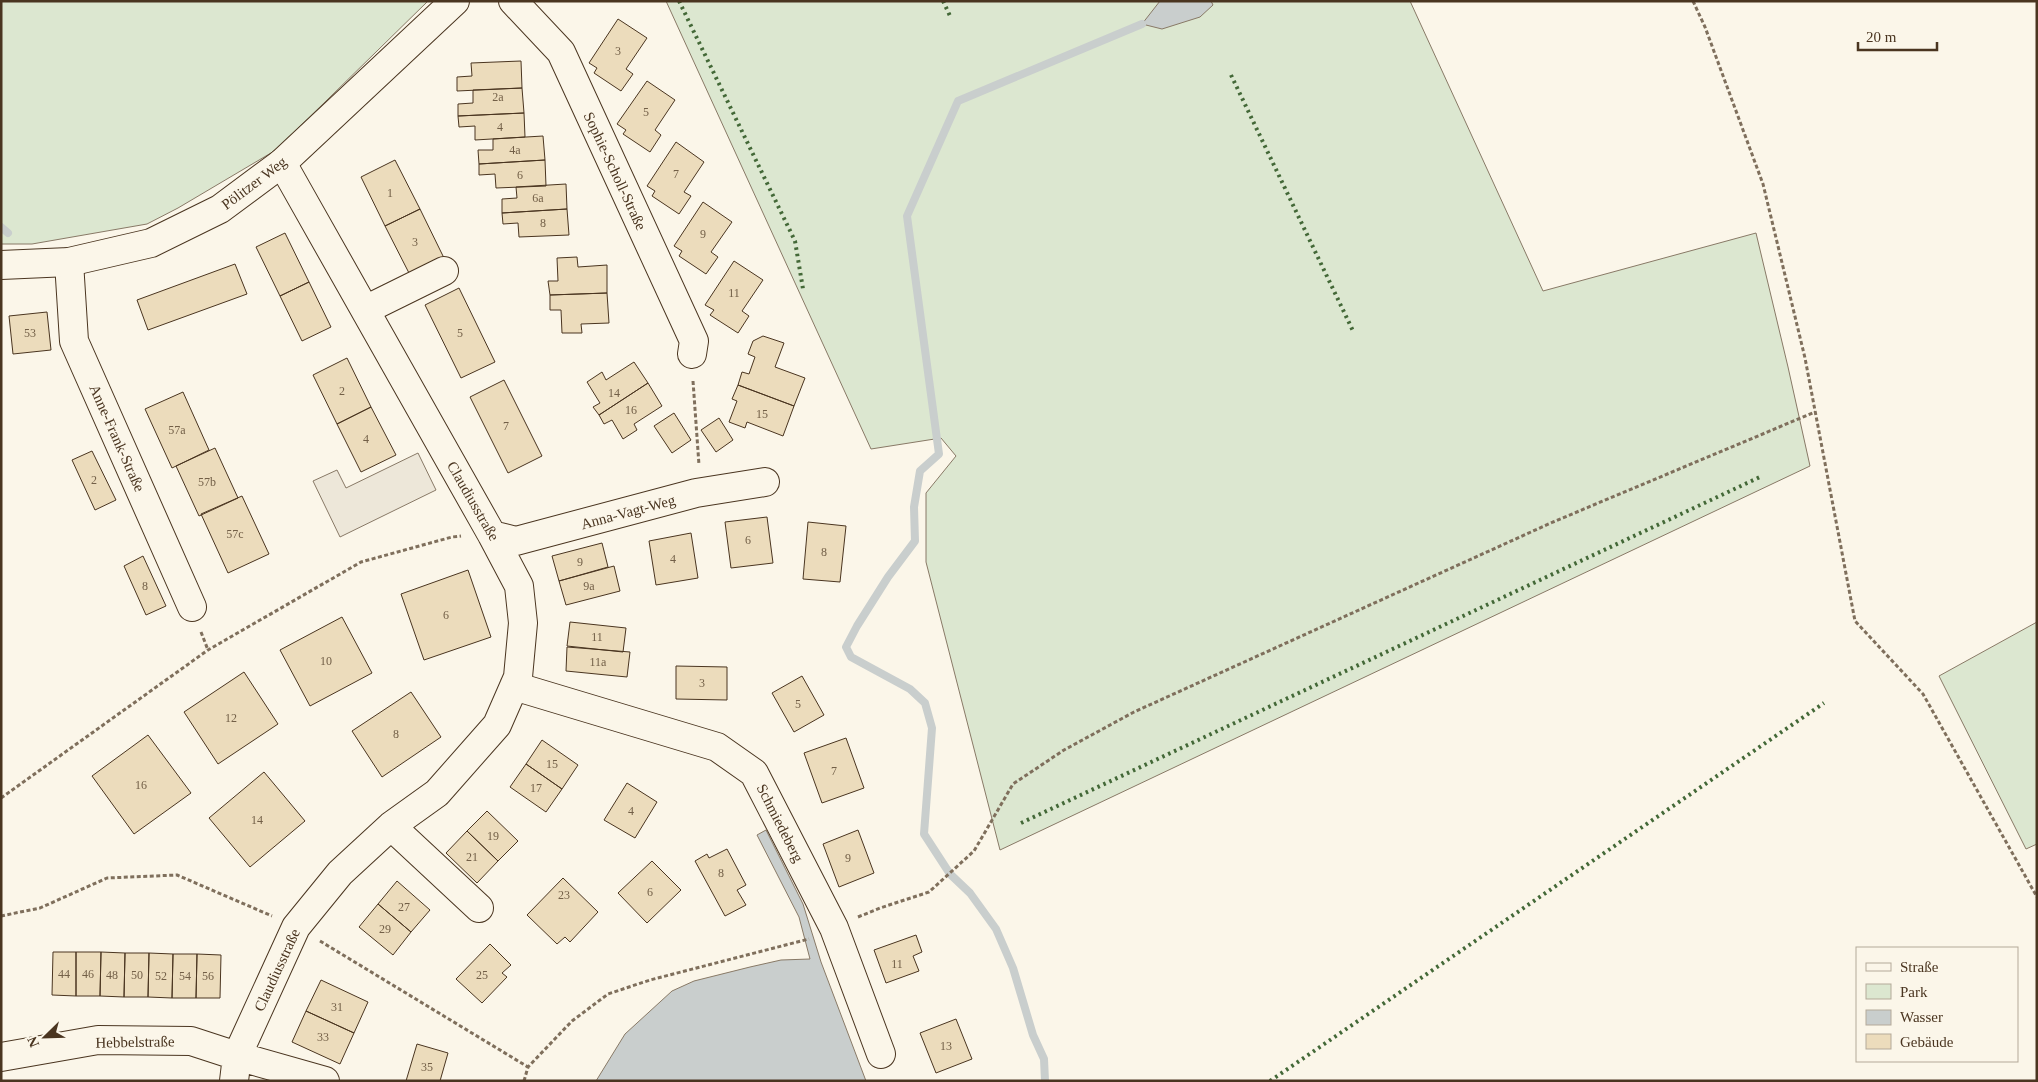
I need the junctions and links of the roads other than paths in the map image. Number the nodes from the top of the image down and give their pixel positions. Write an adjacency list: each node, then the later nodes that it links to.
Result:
1 (455, 1): 3 (street, Pölitzer Weg)
2 (513, 1): 8 (street, Sophie-Scholl-Straße)
3 (282, 163): 4 (street, Pölitzer Weg); 7 (street, Claudiusstraße)
4 (69, 262): 5 (street, Pölitzer Weg); 11 (street, Anne-Frank-Straße)
5 (1, 265)
6 (444, 271): 7 (street)
7 (365, 310): 10 (street, Claudiusstraße)
8 (692, 354)
9 (765, 482): 10 (street, Anna-Vagt-Weg)
10 (492, 535): 12 (street, Claudiusstraße)
11 (192, 607)
12 (514, 686): 13 (street, Claudiusstraße); 15 (street, Schmiedeberg)
13 (391, 826): 14 (street); 17 (street, Claudiusstraße)
14 (479, 908)
15 (881, 1054)
16 (1, 1057): 17 (street, Hebbelstraße)
17 (236, 1069): 18 (street)
18 (325, 1081)

